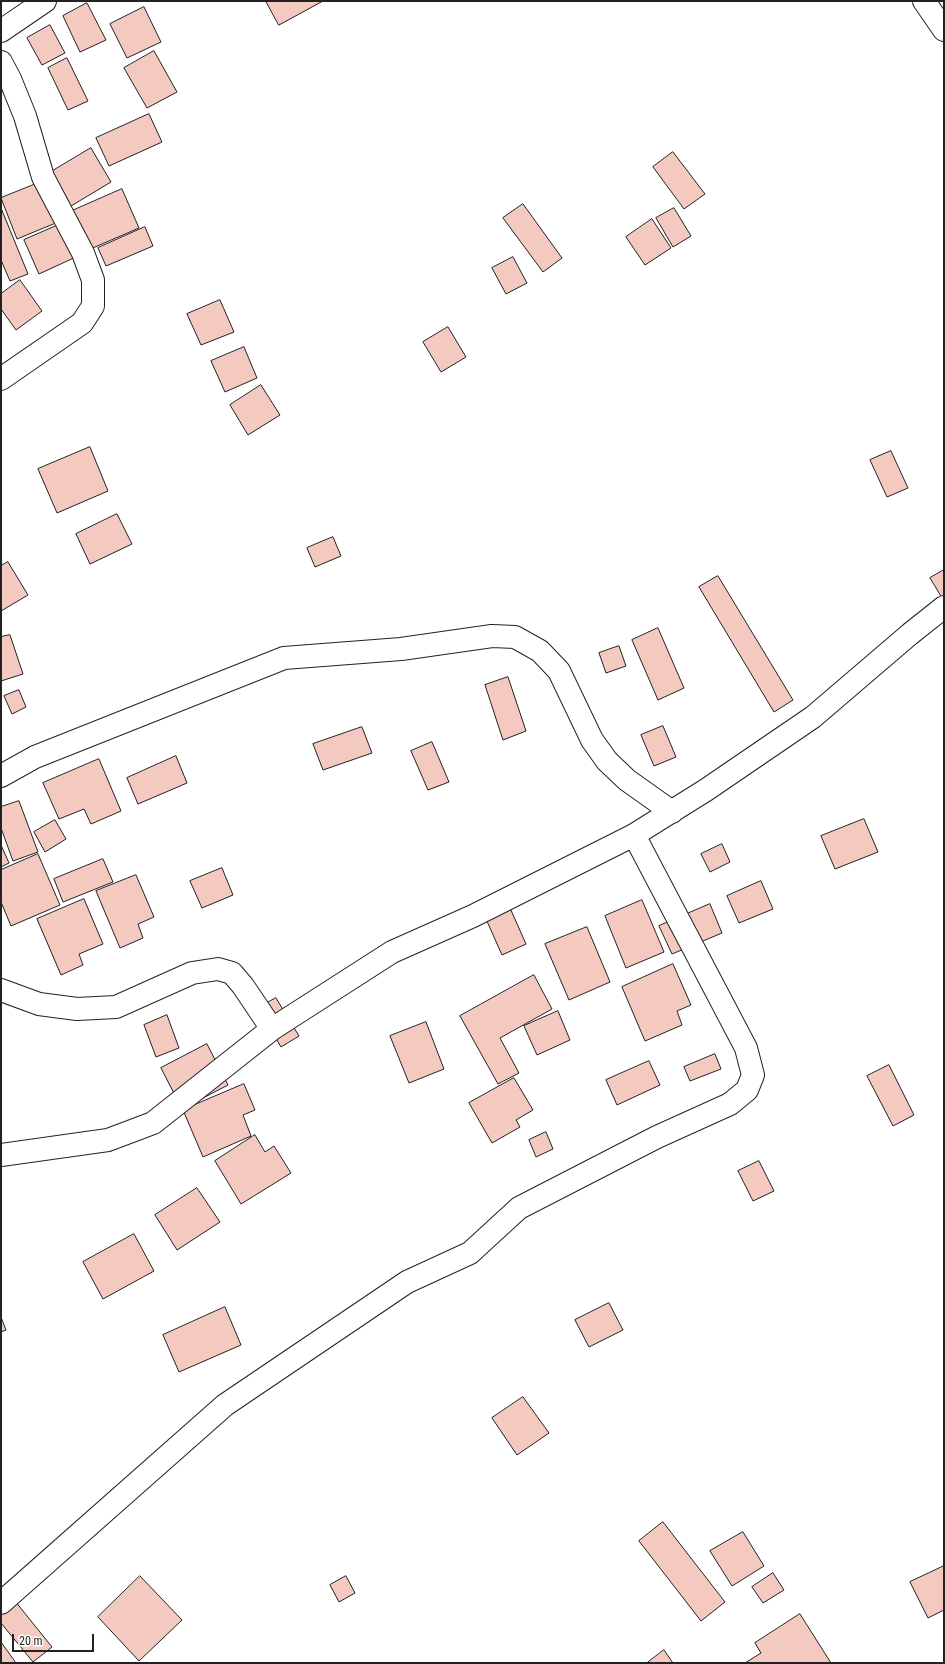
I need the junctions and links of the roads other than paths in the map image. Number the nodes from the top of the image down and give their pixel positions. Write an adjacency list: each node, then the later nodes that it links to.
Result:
1 (45, 1): 4 (street)
2 (924, 1): 3 (street)
3 (944, 30)
4 (1, 31)
5 (1, 62): 6 (street)
6 (1, 379)
7 (944, 607): 9 (street)
8 (1, 776): 9 (street)
9 (672, 812): 10 (street)
10 (634, 836): 12 (street); 14 (street)
11 (1, 990): 12 (street)
12 (272, 1029): 13 (street)
13 (1, 1155)
14 (1, 1603)

